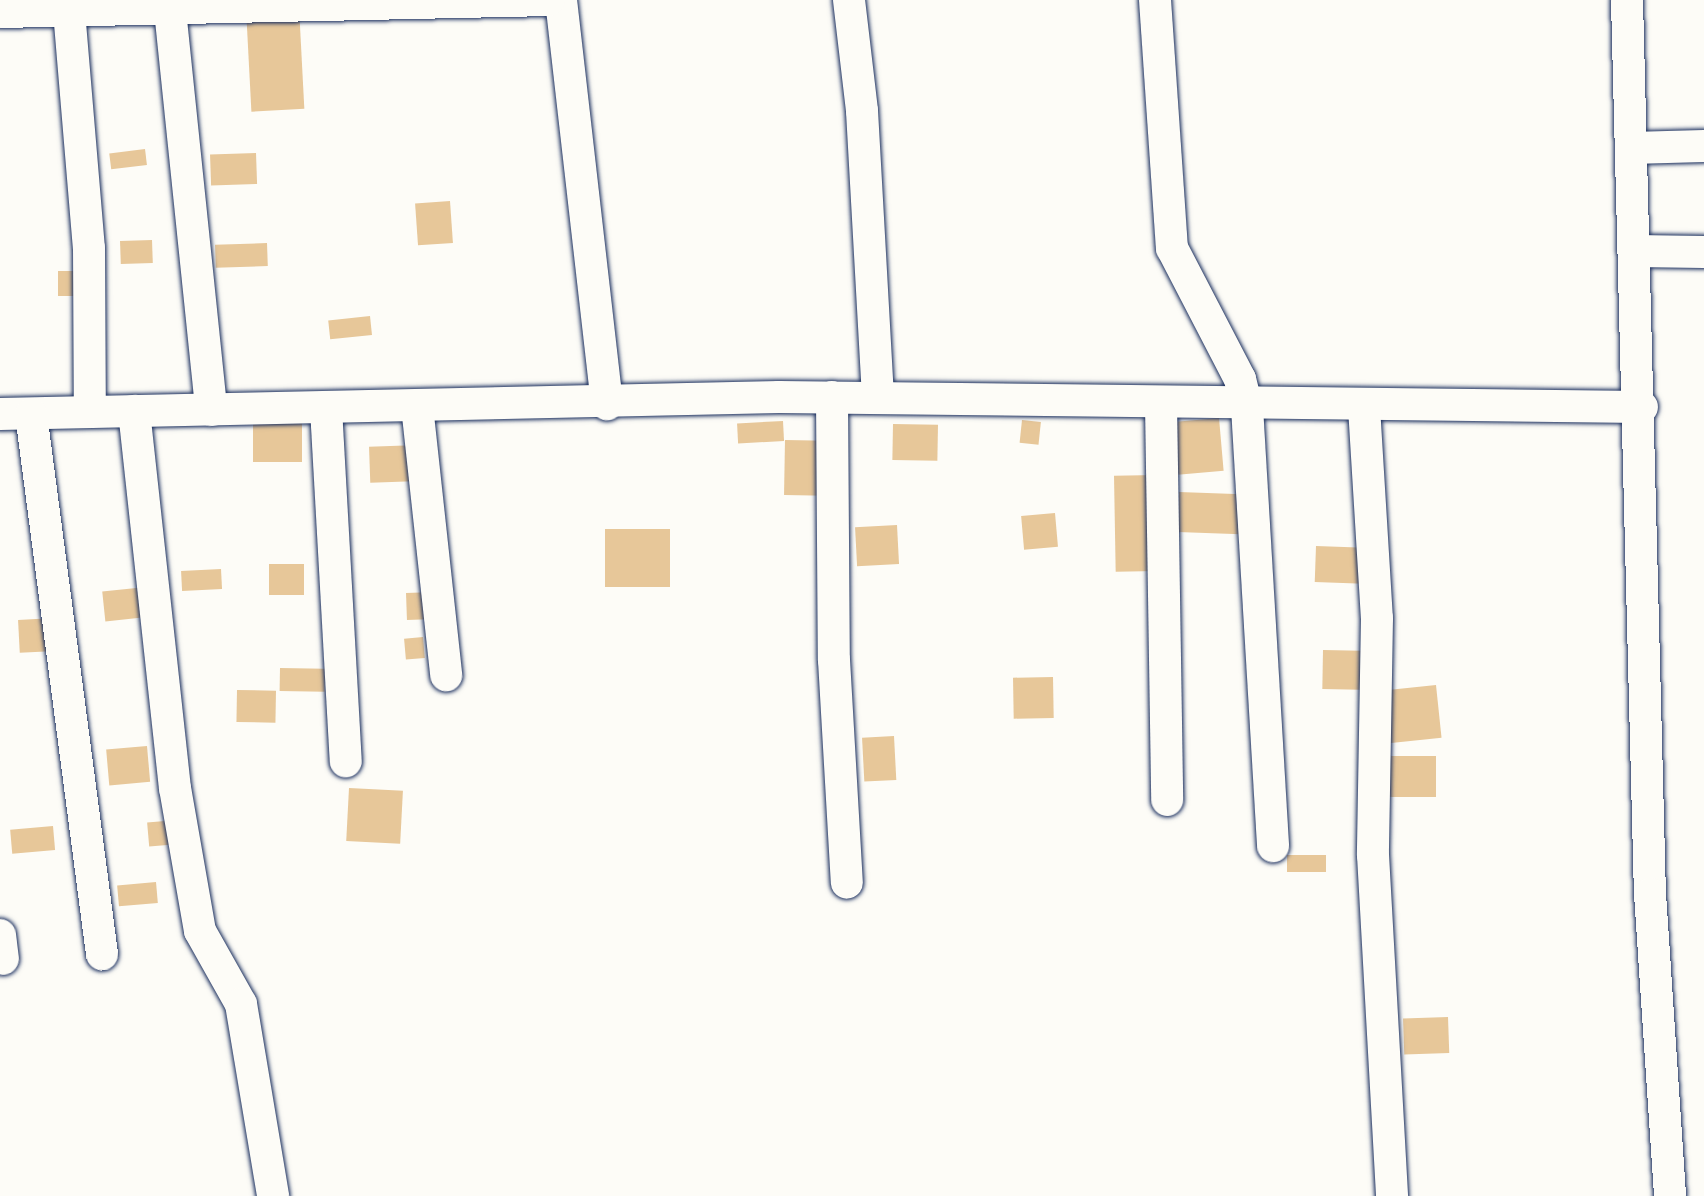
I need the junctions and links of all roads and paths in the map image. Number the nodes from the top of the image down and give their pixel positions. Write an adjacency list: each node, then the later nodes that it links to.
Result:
1 (549, 0): 6 (street)
2 (561, 0): 17 (street)
3 (849, 0): 16 (street)
4 (1154, 0): 20 (street)
5 (1626, 0): 12 (street)
6 (338, 3): 9 (street)
7 (109, 5): 9 (street); 10 (street)
8 (8, 8): 10 (street)
9 (170, 10): 24 (street)
10 (69, 11): 26 (street)
11 (1704, 146): 12 (street)
12 (1631, 148): 13 (street)
13 (1636, 251): 14 (street); 22 (street)
14 (1704, 252)
15 (832, 397): 16 (street); 17 (street); 32 (street)
16 (878, 398): 18 (street)
17 (607, 404): 19 (street)
18 (1160, 404): 20 (street); 30 (street)
19 (418, 406): 23 (street); 28 (street)
20 (1248, 407): 21 (street); 31 (street)
21 (1364, 407): 22 (street); 35 (street)
22 (1642, 407): 36 (street)
23 (326, 408): 24 (street); 29 (street)
24 (211, 410): 25 (street)
25 (134, 411): 26 (street); 34 (street)
26 (90, 412): 27 (street)
27 (16, 414): 33 (street)
28 (446, 675)
29 (346, 761)
30 (1168, 800)
31 (1273, 846)
32 (848, 883)
33 (102, 954)
34 (273, 1196)
35 (1392, 1196)
36 (1670, 1196)

